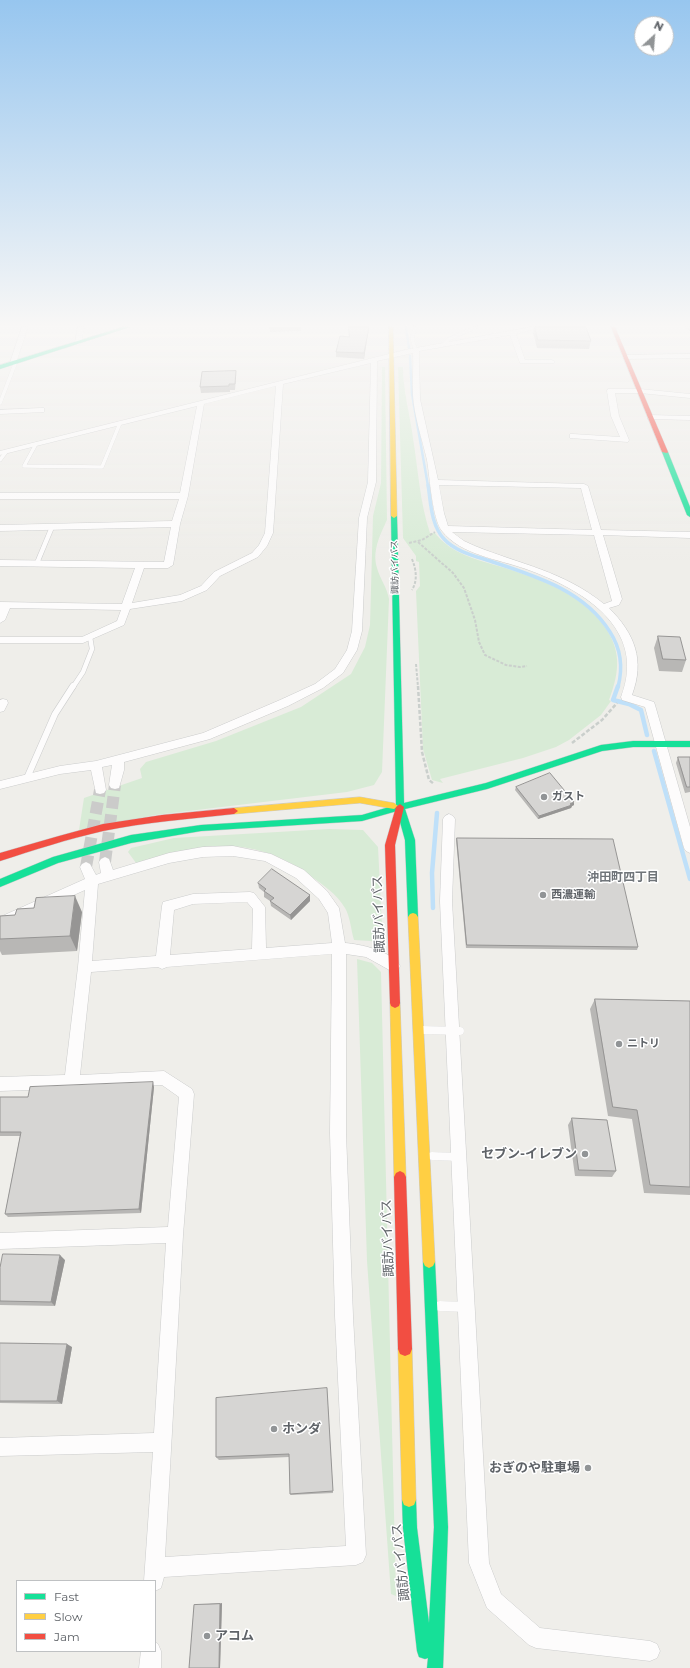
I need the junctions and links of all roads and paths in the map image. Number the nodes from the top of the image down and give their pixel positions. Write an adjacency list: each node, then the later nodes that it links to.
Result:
1 (201, 404): 20 (street)
2 (197, 405): 13 (street)
3 (278, 405): 35 (street)
4 (373, 405): 46 (street)
5 (393, 405): 53 (main road, 諏訪バイパス)
6 (419, 405): 18 (street)
7 (613, 405): 14 (street)
8 (646, 405): 11 (main road)
9 (41, 410): 10 (street)
10 (0, 412)
11 (651, 417): 12 (street); 21 (main road)
12 (690, 418)
13 (120, 423): 15 (street); 15 (lane)
14 (573, 436)
15 (36, 444): 16 (street)
16 (3, 452): 17 (lane)
17 (0, 460)
18 (435, 482): 25 (street); 27 (street)
19 (0, 496): 20 (street)
20 (184, 496): 22 (street)
21 (690, 515)
22 (176, 524): 23 (street); 32 (street)
23 (52, 527): 24 (street); 31 (lane)
24 (0, 528)
25 (445, 529): 27 (street); 36 (street)
26 (433, 532): 41 (path)
27 (598, 533): 28 (street); 36 (street)
28 (690, 535)
29 (411, 557): 33 (path)
30 (0, 563): 31 (street)
31 (37, 564): 32 (street)
32 (140, 565): 35 (street)
33 (411, 591)
34 (3, 605): 35 (street); 37 (street)
35 (126, 607): 38 (street)
36 (603, 607): 44 (street)
37 (0, 620)
38 (90, 637): 39 (street); 48 (lane)
39 (0, 640)
40 (416, 660): 51 (path)
41 (528, 666)
42 (617, 703): 43 (path)
43 (570, 744)
44 (662, 744): 45 (main road); 53 (main road); 55 (street)
45 (690, 744)
46 (118, 759): 47 (street); 50 (street)
47 (96, 765): 48 (street); 52 (street)
48 (27, 778): 49 (street)
49 (0, 785)
50 (115, 785)
51 (435, 785)
52 (100, 790)
53 (400, 807): 56 (main road); 58 (main road); 63 (main road, 諏訪バイパス); 65 (main road, 諏訪バイパス)
54 (449, 819): 66 (street)
55 (690, 848)
56 (0, 857)
57 (89, 874): 59 (street); 60 (street); 64 (street)
58 (0, 883)
59 (0, 923)
60 (339, 948): 61 (street); 63 (street); 77 (street)
61 (260, 955): 62 (street); 62 (street)
62 (162, 963): 64 (street)
63 (393, 966): 81 (main road, 諏訪バイパス)
64 (85, 967): 67 (street)
65 (418, 1030): 66 (lane); 69 (main road, 諏訪バイパス)
66 (456, 1031): 70 (street)
67 (72, 1082): 68 (street); 71 (street)
68 (0, 1084)
69 (424, 1156): 70 (lane); 73 (main road, 諏訪バイパス)
70 (462, 1157): 74 (street)
71 (175, 1235): 72 (street); 75 (street)
72 (0, 1241)
73 (431, 1306): 74 (lane); 82 (main road, 諏訪バイパス)
74 (470, 1308): 78 (street)
75 (162, 1442): 76 (street); 77 (street)
76 (0, 1447)
77 (154, 1574)
78 (650, 1651)
79 (151, 1652): 80 (street)
80 (150, 1668)
81 (427, 1668)
82 (435, 1668)

